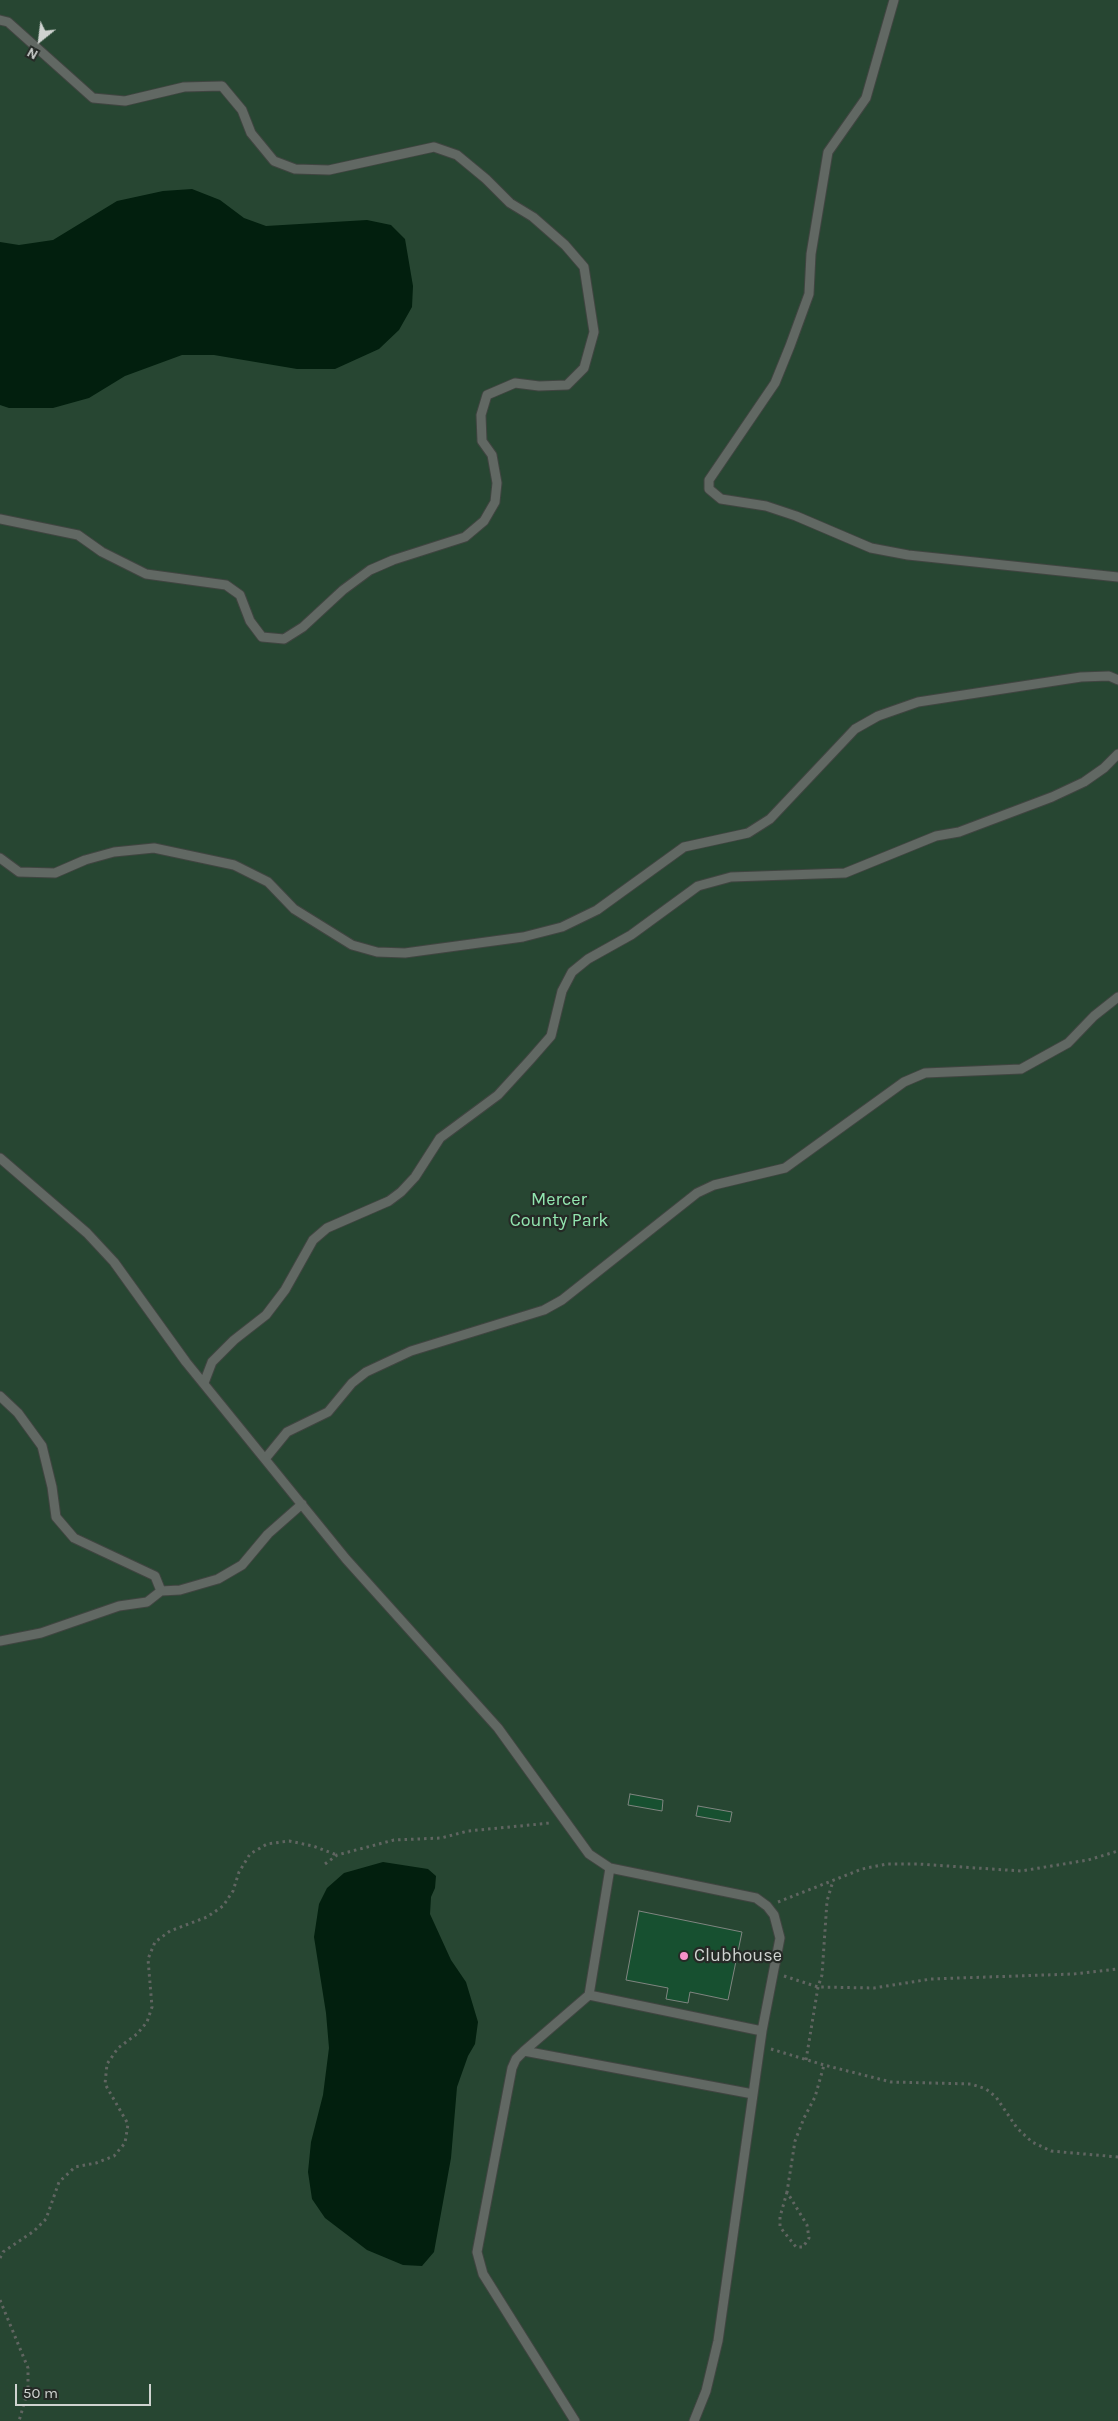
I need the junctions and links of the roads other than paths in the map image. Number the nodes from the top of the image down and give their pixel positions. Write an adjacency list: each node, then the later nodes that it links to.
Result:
1 (894, 0): 4 (lane)
2 (0, 20): 3 (lane)
3 (0, 519)
4 (1118, 577)
5 (1118, 680): 7 (lane)
6 (1118, 754): 10 (lane)
7 (0, 858)
8 (1118, 997): 12 (lane)
9 (0, 1158): 10 (lane)
10 (204, 1383): 12 (lane)
11 (0, 1396): 14 (lane)
12 (265, 1459): 13 (lane)
13 (302, 1504): 14 (lane); 16 (lane)
14 (161, 1591): 15 (lane)
15 (0, 1641)
16 (610, 1868): 17 (lane); 18 (lane)
17 (589, 1994): 18 (lane); 19 (lane)
18 (762, 2031): 20 (lane)
19 (524, 2051): 20 (lane); 21 (lane)
20 (753, 2094): 22 (lane)
21 (575, 2421)
22 (694, 2421)

